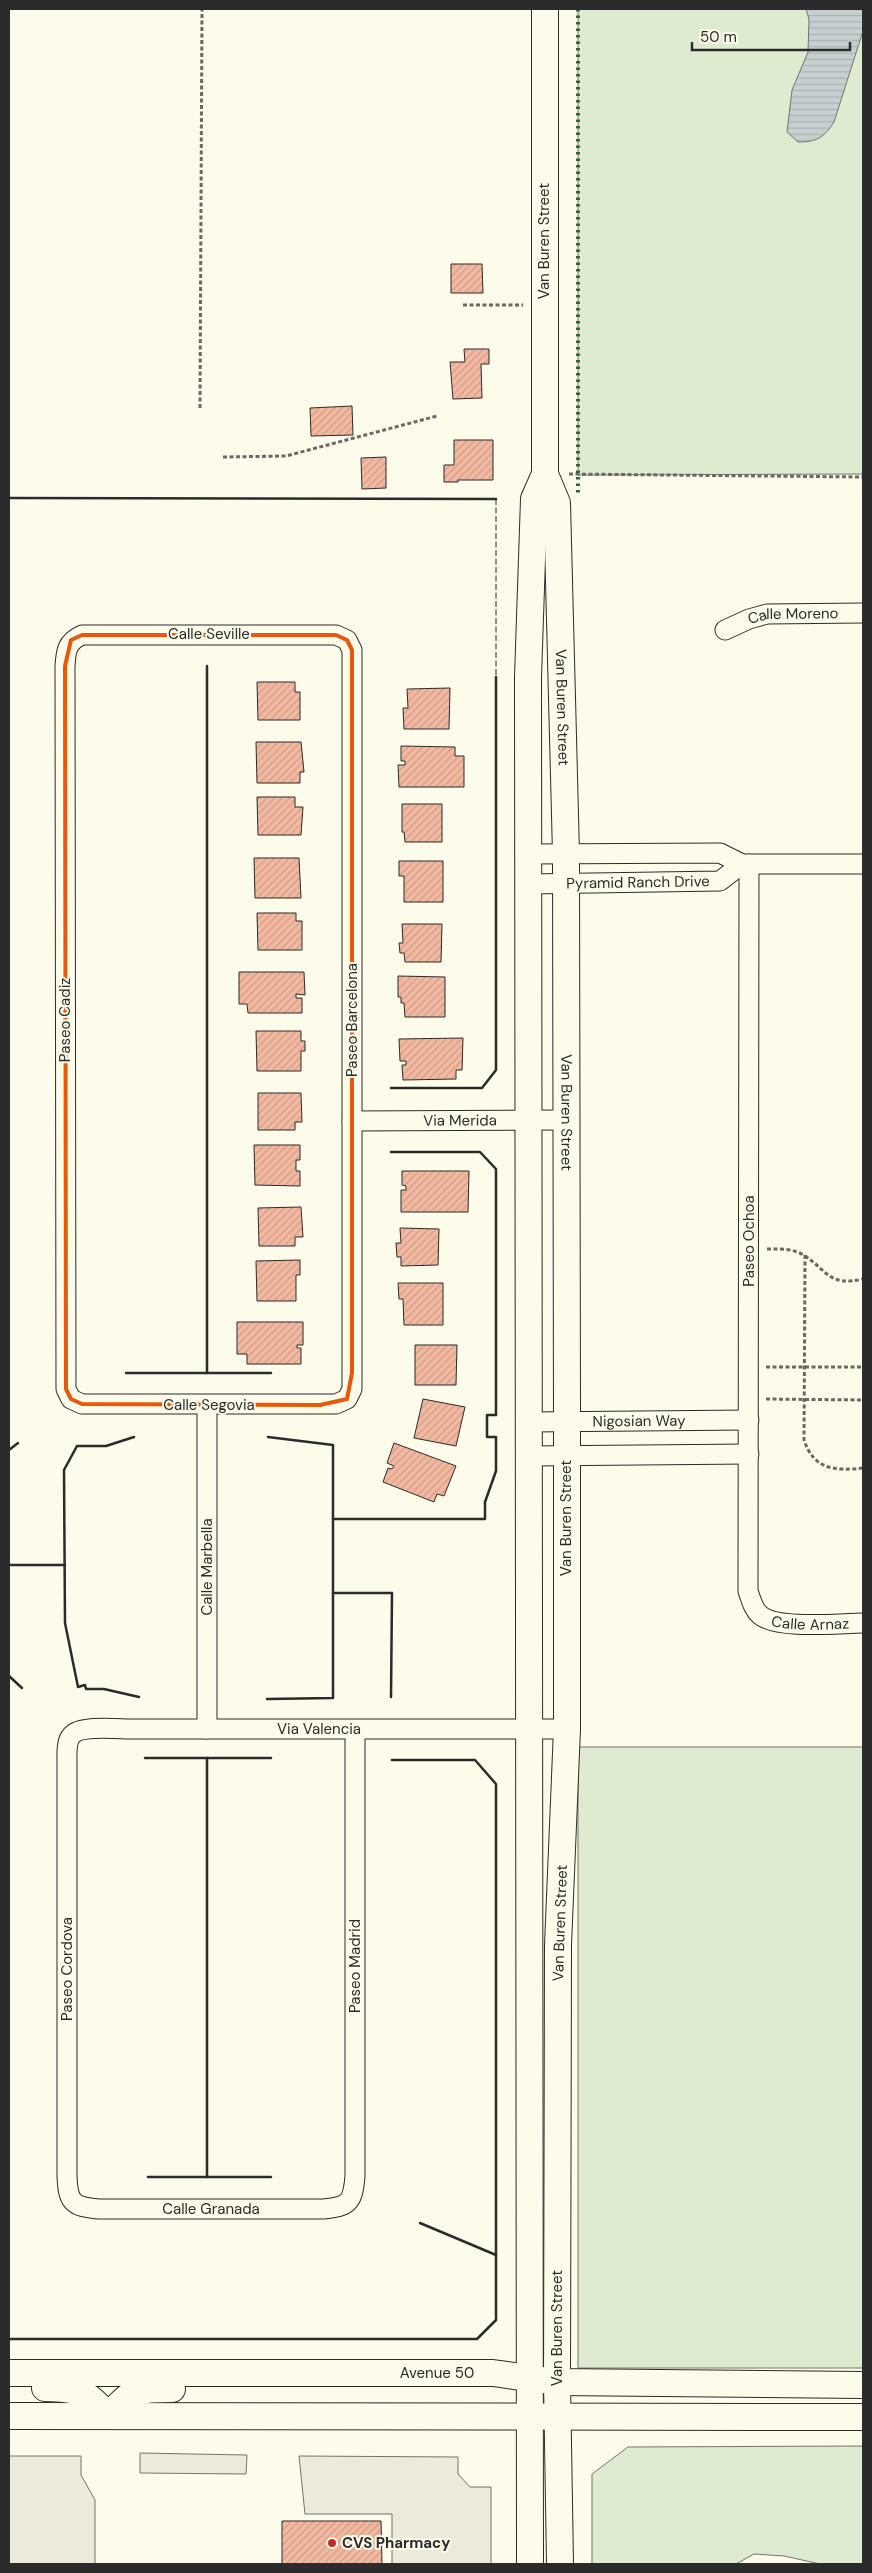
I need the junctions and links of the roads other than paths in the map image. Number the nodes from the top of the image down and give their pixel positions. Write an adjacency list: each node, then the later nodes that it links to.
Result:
1 (545, 9): 2 (street, Van Buren Street)
2 (545, 474): 7 (street, Van Buren Street); 8 (street, Van Buren Street)
3 (863, 613): 4 (street, Calle Moreno)
4 (725, 630)
5 (71, 640): 6 (street, Calle Seville); 16 (street, Paseo Cadiz)
6 (347, 640): 14 (street, Paseo Barcelona)
7 (528, 854): 8 (street, Pyramid Ranch Drive); 11 (street, Van Buren Street)
8 (566, 854): 9 (street, Pyramid Ranch Drive); 12 (street, Van Buren Street)
9 (745, 864): 10 (street, Pyramid Ranch Drive); 12 (street, Pyramid Ranch Drive); 20 (street, Paseo Ochoa)
10 (863, 864)
11 (529, 884): 12 (street, Pyramid Ranch Drive); 15 (street, Van Buren Street)
12 (566, 884): 13 (street, Van Buren Street)
13 (566, 1120): 15 (street, Via Merida); 19 (street, Van Buren Street)
14 (352, 1121): 15 (street, Via Merida); 17 (street, Paseo Barcelona)
15 (529, 1121): 21 (street, Van Buren Street)
16 (71, 1399): 18 (street, Calle Segovia)
17 (347, 1399): 18 (street, Calle Segovia)
18 (206, 1405): 27 (street, Calle Marbella)
19 (567, 1420): 20 (street, Nigosian Way); 21 (street, Nigosian Way); 24 (street, Van Buren Street)
20 (749, 1420): 22 (street, Paseo Ochoa)
21 (530, 1422): 23 (street, Van Buren Street)
22 (748, 1454): 24 (street); 25 (street, Paseo Ochoa)
23 (530, 1456): 24 (street); 29 (street, Van Buren Street)
24 (566, 1456): 30 (street, Van Buren Street)
25 (760, 1615): 26 (street, Calle Arnaz)
26 (863, 1623)
27 (206, 1729): 28 (street, Via Valencia); 31 (street, Via Valencia)
28 (355, 1729): 29 (street, Via Valencia); 33 (street, Paseo Madrid)
29 (528, 1729): 30 (street, Via Valencia); 36 (street, Van Buren Street)
30 (566, 1729): 37 (street, Van Buren Street)
31 (72, 1735): 32 (street, Paseo Cordova)
32 (72, 2203): 33 (street, Calle Granada)
33 (349, 2203)
34 (9, 2373): 35 (street, Avenue 50)
35 (353, 2373): 36 (street, Avenue 50); 41 (street)
36 (530, 2378): 37 (street, Avenue 50); 42 (street, Van Buren Street)
37 (557, 2382): 38 (street, Avenue 50); 44 (street, Van Buren Street)
38 (863, 2385)
39 (9, 2388): 41 (street)
40 (9, 2416): 41 (street)
41 (108, 2416): 42 (street)
42 (529, 2416): 44 (street); 45 (street, Van Buren Street)
43 (863, 2417): 44 (street)
44 (557, 2418): 46 (street, Van Buren Street)
45 (530, 2564)
46 (560, 2564)

